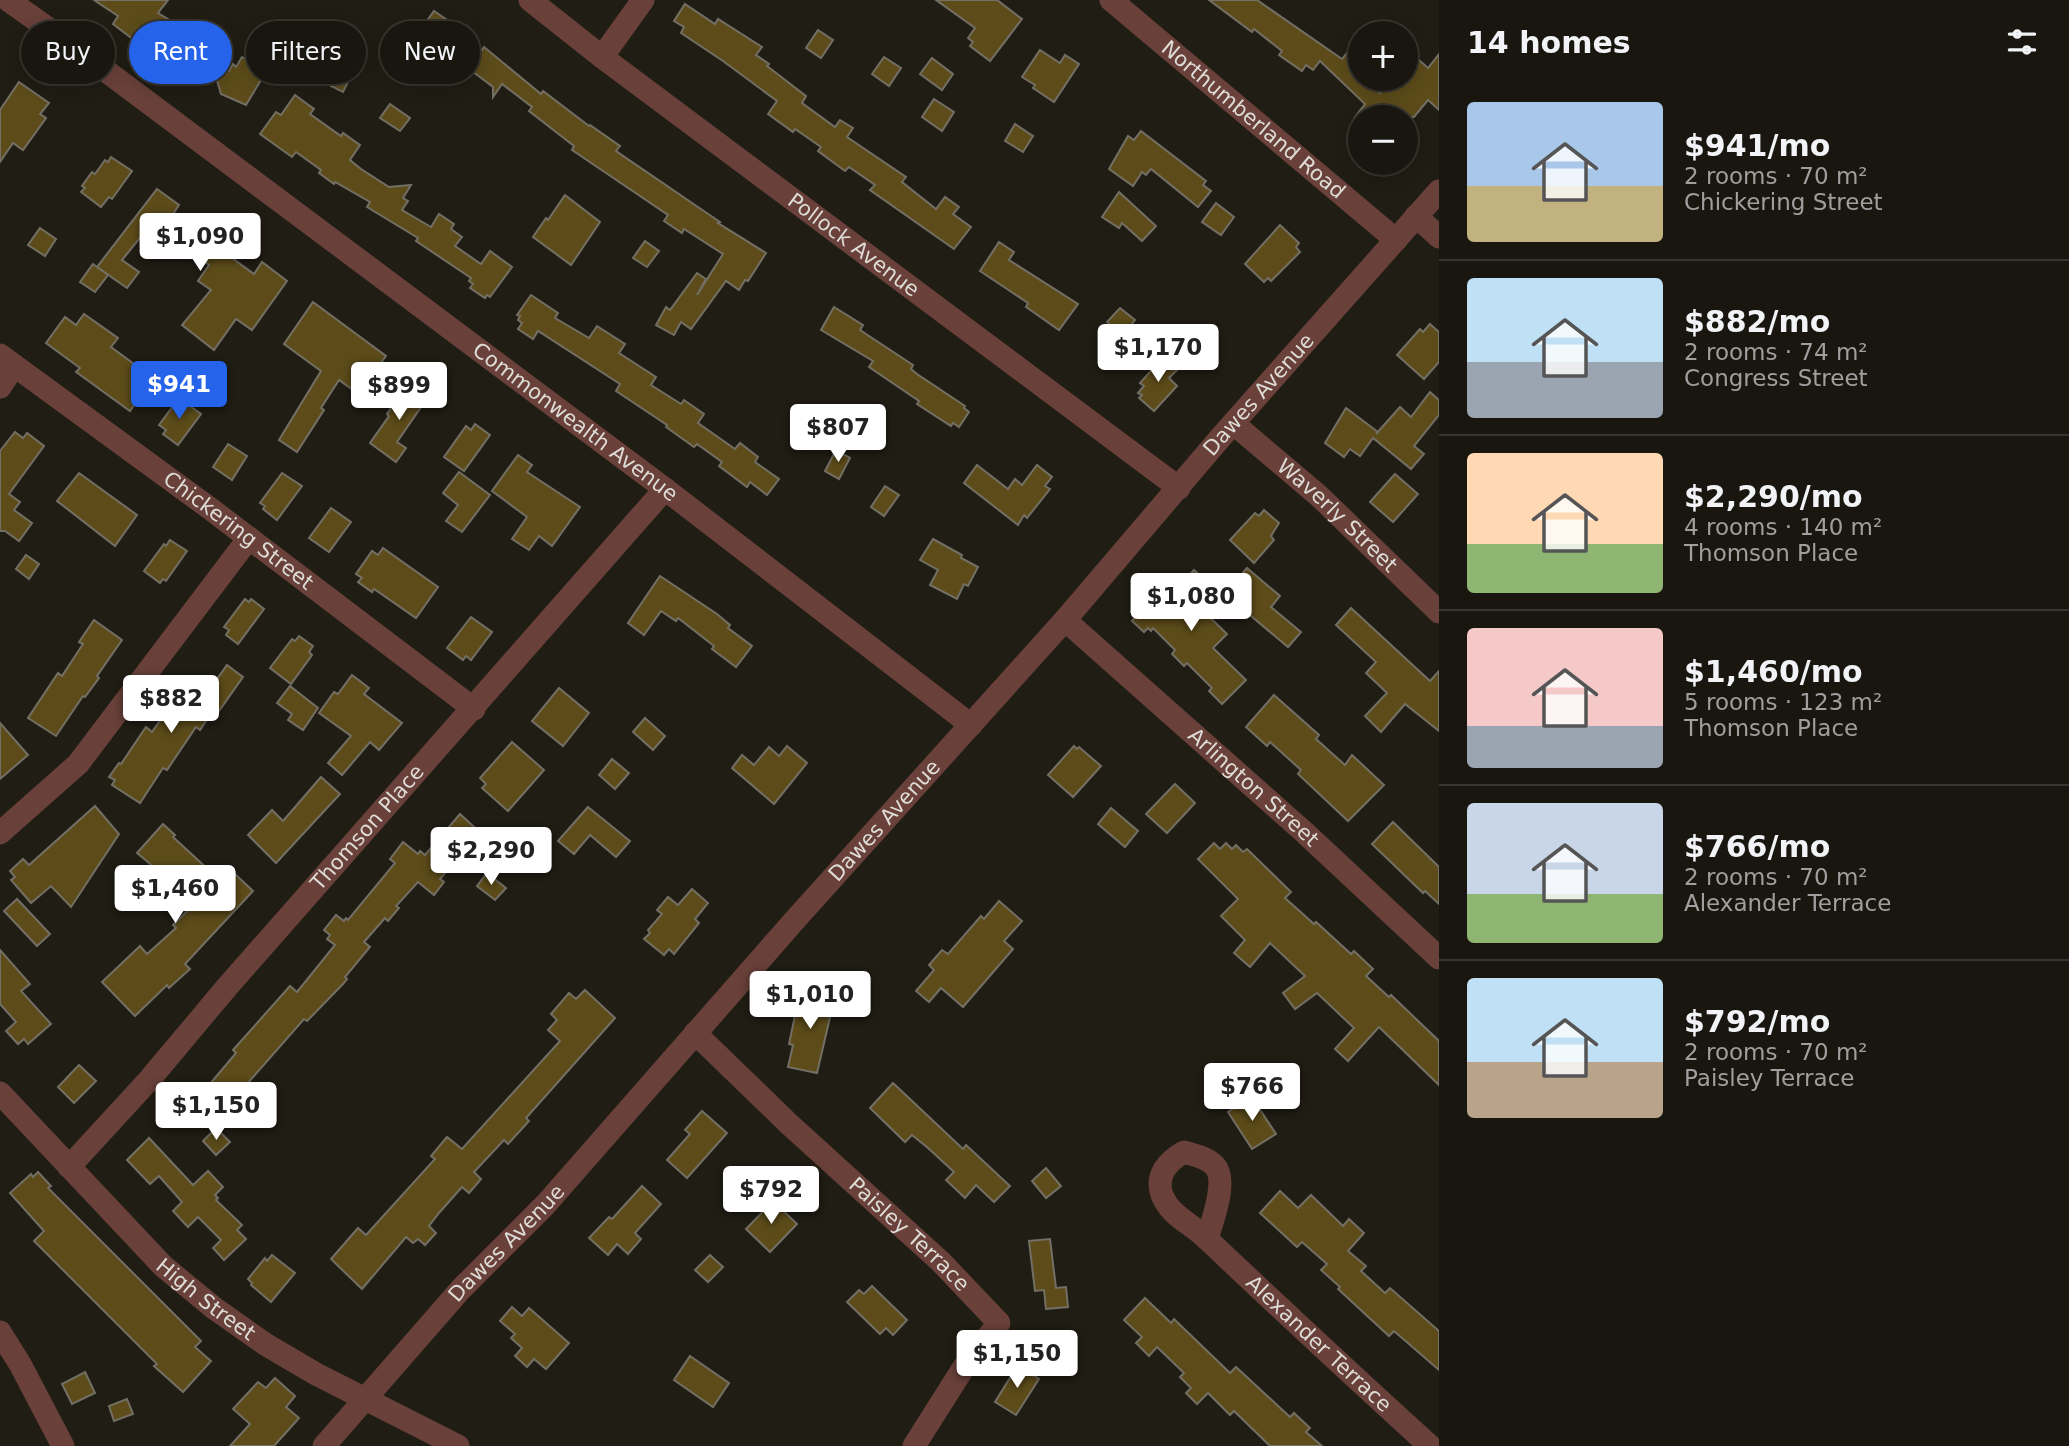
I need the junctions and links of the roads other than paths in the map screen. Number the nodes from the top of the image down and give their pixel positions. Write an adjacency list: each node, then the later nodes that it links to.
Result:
1 (8, 0): 14 (street, Commonwealth Avenue)
2 (530, 0): 5 (street, Pollock Avenue)
3 (643, 0): 5 (street)
4 (1111, 0): 9 (street, Northumberland Road)
5 (603, 57): 13 (street, Pollock Avenue)
6 (1439, 191): 7 (street, Dawes Avenue)
7 (1416, 216): 8 (street); 9 (street, Dawes Avenue)
8 (1439, 237)
9 (1396, 240): 12 (street, Dawes Avenue)
10 (7, 361): 11 (street); 15 (street, Chickering Street)
11 (0, 387)
12 (1234, 424): 13 (street, Dawes Avenue); 16 (street, Waverly Street)
13 (1179, 488): 17 (street, Dawes Avenue)
14 (665, 489): 18 (street, Thomson Place); 19 (street, Commonwealth Avenue)
15 (249, 538): 18 (street, Chickering Street); 20 (street)
16 (1439, 612)
17 (1065, 620): 19 (street, Dawes Avenue); 21 (street, Arlington Street)
18 (474, 709): 24 (street, Thomson Place)
19 (971, 725): 22 (street, Dawes Avenue)
20 (0, 833)
21 (1439, 958)
22 (695, 1033): 27 (street, Dawes Avenue); 31 (street, Paisley Terrace)
23 (0, 1093): 24 (street, High Street)
24 (69, 1167): 27 (street, High Street)
25 (1207, 1239): 32 (street, Alexander Terrace)
26 (0, 1332): 28 (street)
27 (367, 1399): 29 (street, Dawes Avenue); 30 (street, High Street)
28 (64, 1446)
29 (324, 1446)
30 (458, 1446)
31 (914, 1446)
32 (1430, 1446)

